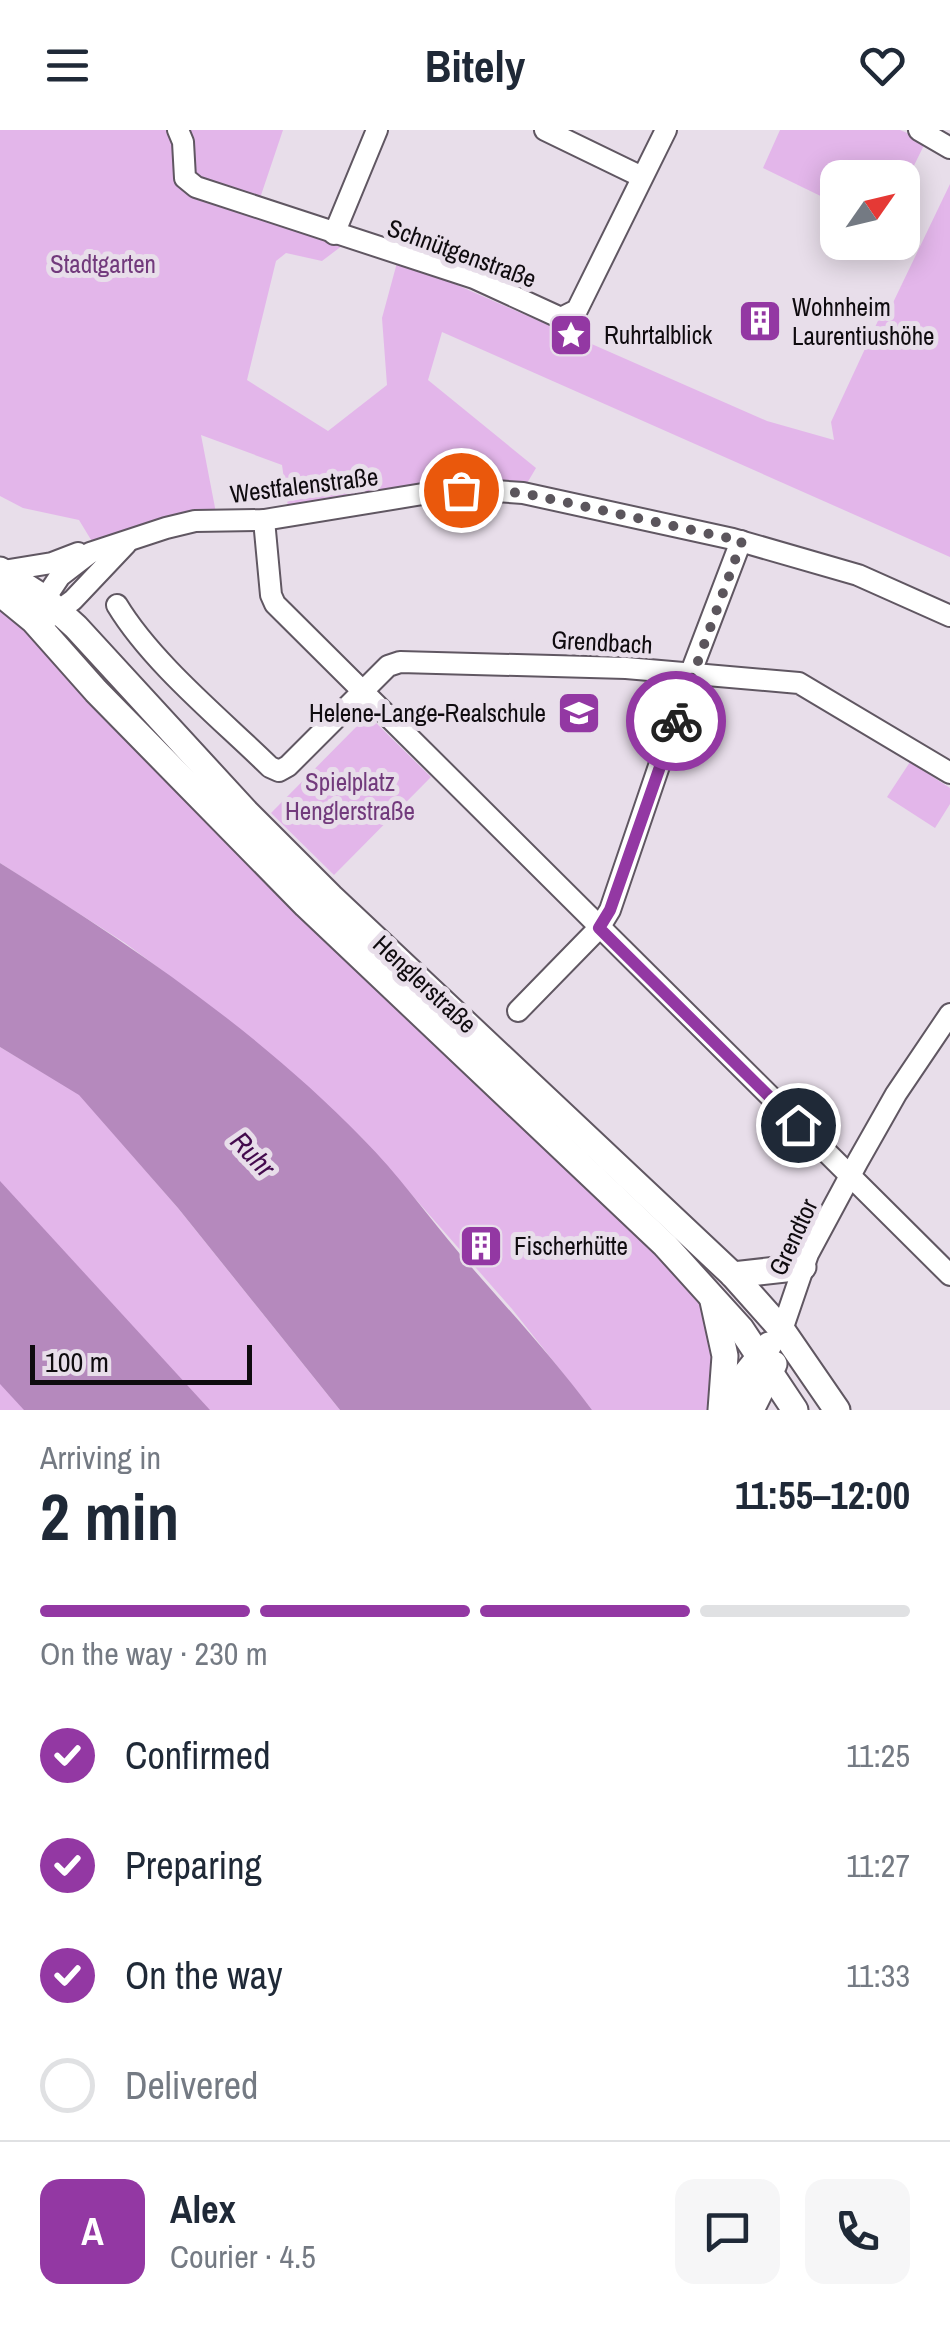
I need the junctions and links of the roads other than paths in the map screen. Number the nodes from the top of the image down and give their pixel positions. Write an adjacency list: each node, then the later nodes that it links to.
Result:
1 (178, 130): 8 (street, Schnütgenstraße)
2 (377, 130): 8 (street)
3 (545, 130): 7 (street)
4 (666, 130): 7 (street, Schnütgenstraße)
5 (919, 130): 6 (street)
6 (950, 148)
7 (642, 178): 8 (street, Schnütgenstraße)
8 (334, 234)
9 (264, 520): 10 (street, Westfalenstraße); 11 (street, Westfalenstraße); 18 (street)
10 (128, 541): 12 (street, Westfalenstraße); 15 (street)
11 (742, 541): 16 (street, Westfalenstraße); 17 (street)
12 (90, 553): 13 (street, Westfalenstraße); 15 (street, Westfalenstraße)
13 (1, 578): 15 (main road, Henglerstraße)
14 (117, 605): 18 (street, Grendbach)
15 (57, 611): 26 (main road, Henglerstraße); 27 (main road, Henglerstraße)
16 (950, 616)
17 (691, 672): 18 (street, Grendbach); 19 (street, Grendbach); 20 (street)
18 (364, 690): 20 (street)
19 (950, 773)
20 (599, 928): 21 (street); 23 (street)
21 (518, 1010)
22 (950, 1014): 23 (street, Grendtor)
23 (851, 1175): 24 (street); 25 (street, Grendtor)
24 (946, 1261)
25 (802, 1267): 26 (main road); 28 (street, Grendtor)
26 (733, 1275): 28 (main road, Henglerstraße)
27 (712, 1296): 30 (main road, Henglerstraße); 31 (main road)
28 (782, 1330): 29 (main road, Henglerstraße); 30 (main road)
29 (802, 1360): 30 (main road); 34 (main road, Henglerstraße)
30 (769, 1362): 31 (main road); 32 (main road); 33 (main road, Henglerstraße)
31 (723, 1410)
32 (751, 1410)
33 (796, 1410)
34 (836, 1410)

